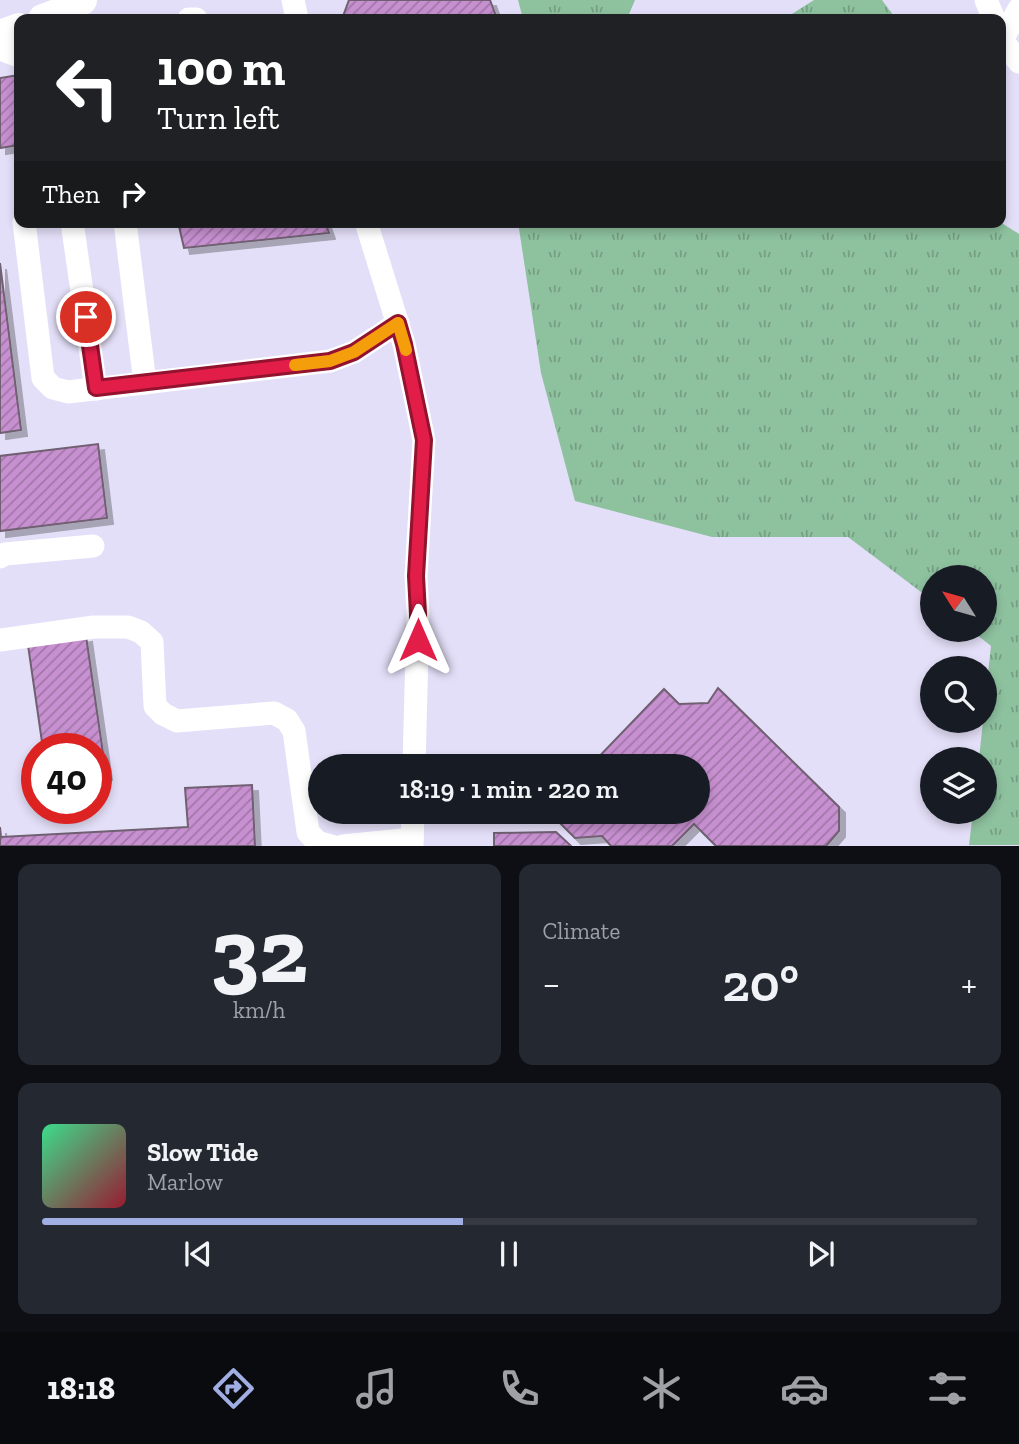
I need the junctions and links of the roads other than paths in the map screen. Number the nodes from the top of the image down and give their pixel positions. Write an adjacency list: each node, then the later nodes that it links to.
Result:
1 (82, 0): 3 (main road)
2 (1019, 9): 4 (street)
3 (56, 14)
4 (1006, 31)
5 (1006, 45): 6 (street)
6 (1019, 62)
7 (24, 228): 13 (street)
8 (73, 228): 13 (street)
9 (126, 228): 12 (street)
10 (368, 228): 11 (street)
11 (398, 323): 12 (street); 17 (street)
12 (145, 383): 13 (street)
13 (96, 388)
14 (93, 546): 15 (street)
15 (0, 557)
16 (0, 639): 20 (street)
17 (414, 754)
18 (413, 824): 19 (street)
19 (412, 842): 21 (street)
20 (331, 845)
21 (343, 845)

